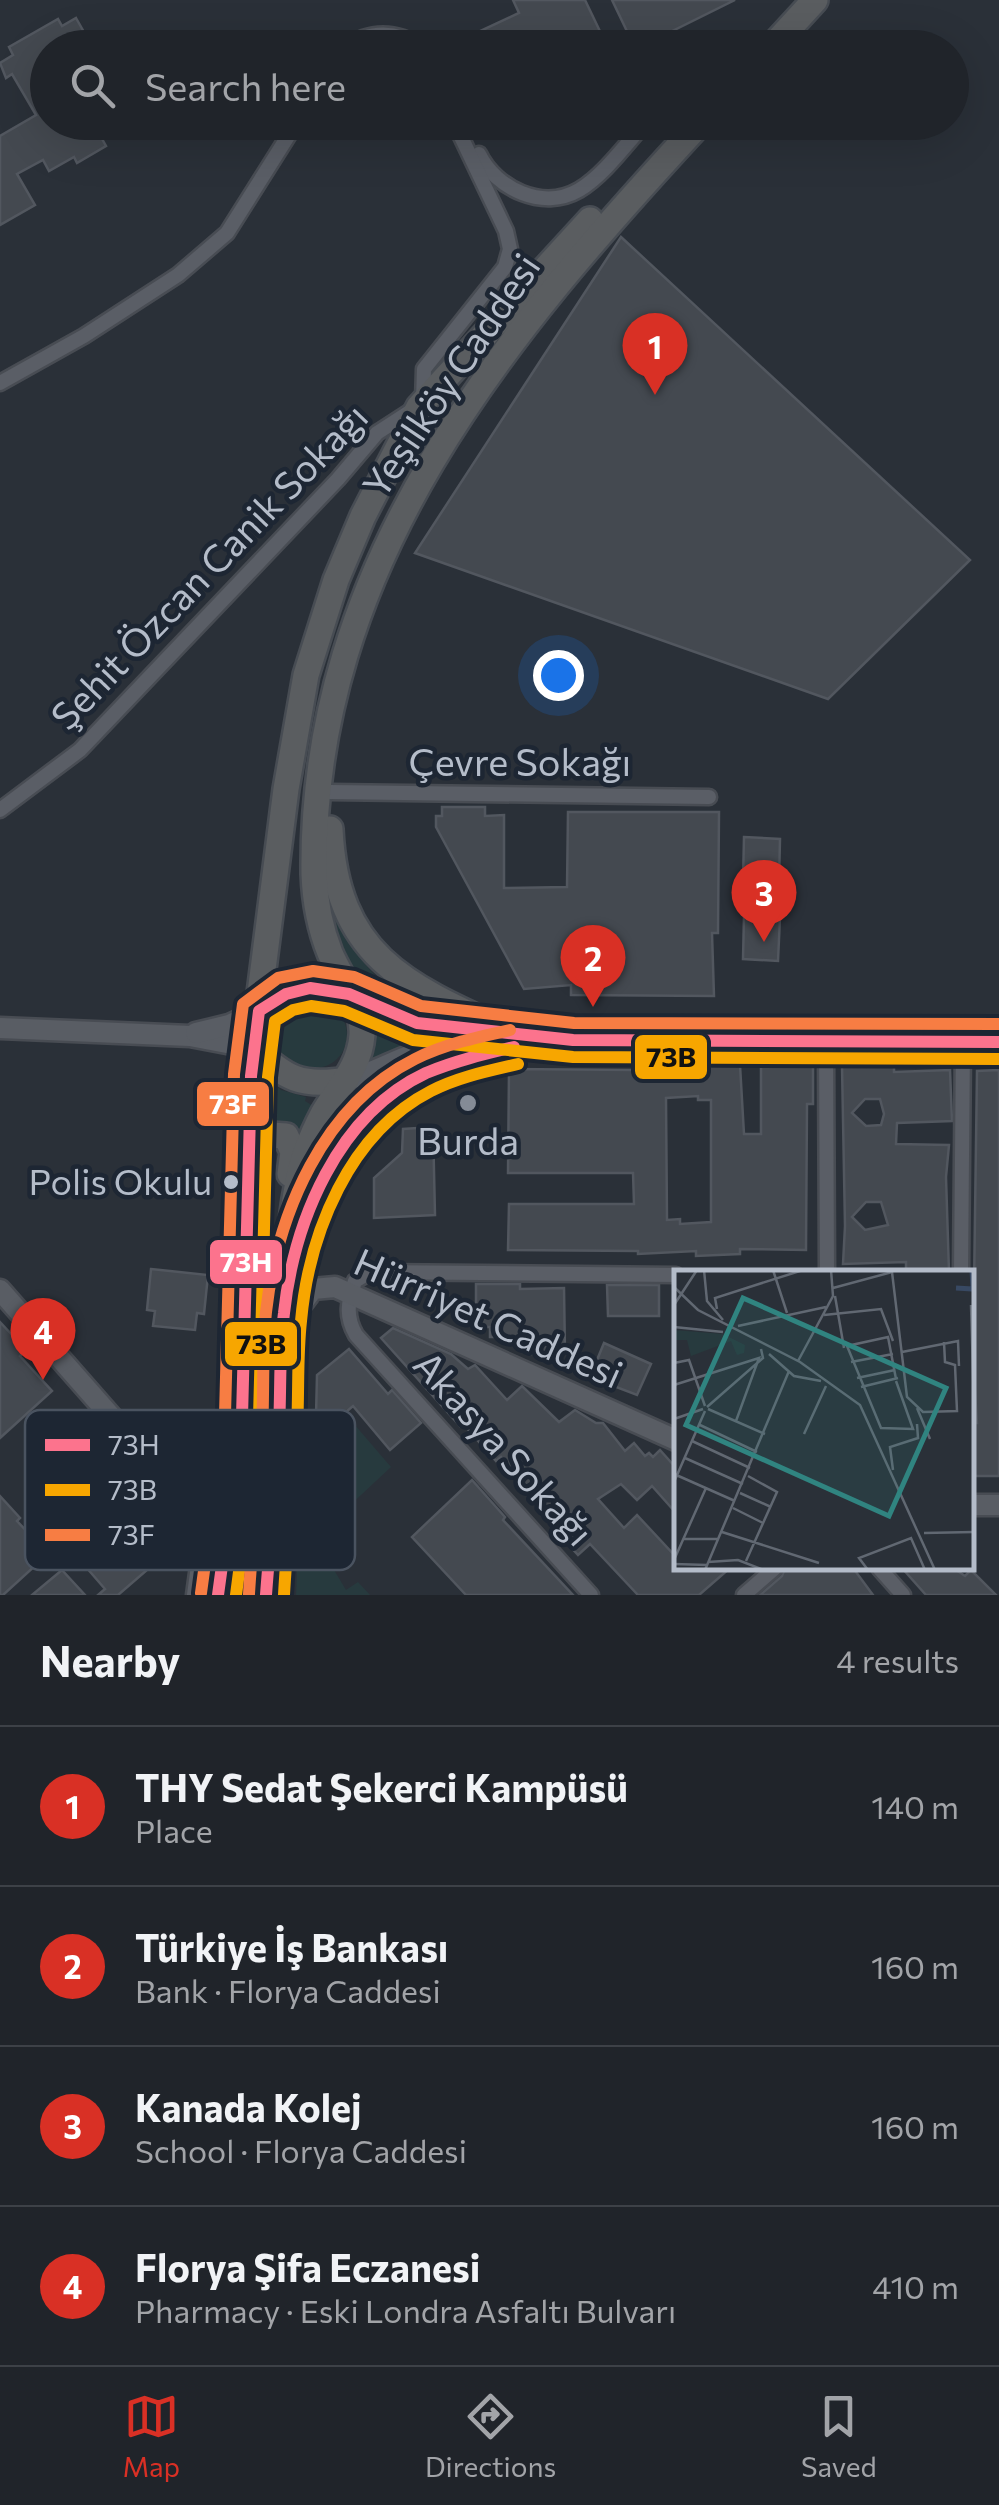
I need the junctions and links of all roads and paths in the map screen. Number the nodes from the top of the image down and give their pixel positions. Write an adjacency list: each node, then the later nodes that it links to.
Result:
1 (794, 0): 3 (highway)
2 (815, 0): 4 (highway)
3 (766, 30)
4 (788, 30)
5 (286, 140): 11 (street)
6 (463, 140): 12 (street)
7 (472, 140): 8 (street)
8 (629, 140)
9 (663, 140): 12 (highway, Yeşilköy Caddesi)
10 (685, 140): 13 (highway, Yeşilköy Caddesi)
11 (0, 382)
12 (421, 404): 16 (street, Şehit Özcan Canik Sokağı); 18 (highway, Yeşilköy Caddesi)
13 (326, 738): 14 (highway); 17 (highway, Yeşilköy Caddesi)
14 (330, 792): 15 (street, Çevre Sokağı); 21 (highway)
15 (708, 797)
16 (0, 810)
17 (350, 994): 18 (highway); 21 (main road); 26 (highway, Yeşilköy Caddesi)
18 (259, 1011): 20 (main road); 25 (highway, Yeşilköy Caddesi)
19 (0, 1028): 20 (main road)
20 (190, 1036): 25 (main road)
21 (508, 1039): 22 (main road); 26 (main road); 32 (highway)
22 (826, 1042): 23 (main road); 29 (street)
23 (963, 1042): 24 (main road); 30 (street)
24 (999, 1042)
25 (253, 1048): 26 (highway); 27 (highway, Yeşilköy Caddesi)
26 (346, 1080): 28 (highway, Yeşilköy Caddesi)
27 (250, 1148): 28 (highway); 36 (highway, Yeşilköy Caddesi)
28 (294, 1208): 32 (highway, Yeşilköy Caddesi)
29 (827, 1270)
30 (960, 1270)
31 (674, 1275): 34 (street)
32 (288, 1285): 35 (highway, Yeşilköy Caddesi)
33 (0, 1290): 37 (main road)
34 (351, 1293): 35 (main road, Hürriyet Caddesi); 41 (main road, Hürriyet Caddesi); 54 (street, Akasya Sokağı)
35 (285, 1326): 40 (highway, Yeşilköy Caddesi)
36 (244, 1391): 38 (highway); 39 (highway, Yeşilköy Caddesi)
37 (105, 1410)
38 (237, 1410)
39 (243, 1410)
40 (281, 1410)
41 (674, 1439)
42 (197, 1570): 49 (street)
43 (221, 1570): 50 (highway)
44 (237, 1570): 51 (highway)
45 (268, 1570): 52 (highway)
46 (279, 1570): 53 (highway)
47 (773, 1570): 55 (street)
48 (880, 1570): 56 (street)
49 (194, 1595)
50 (218, 1595)
51 (236, 1595)
52 (266, 1595)
53 (279, 1595)
54 (591, 1595)
55 (744, 1595)
56 (904, 1595)

